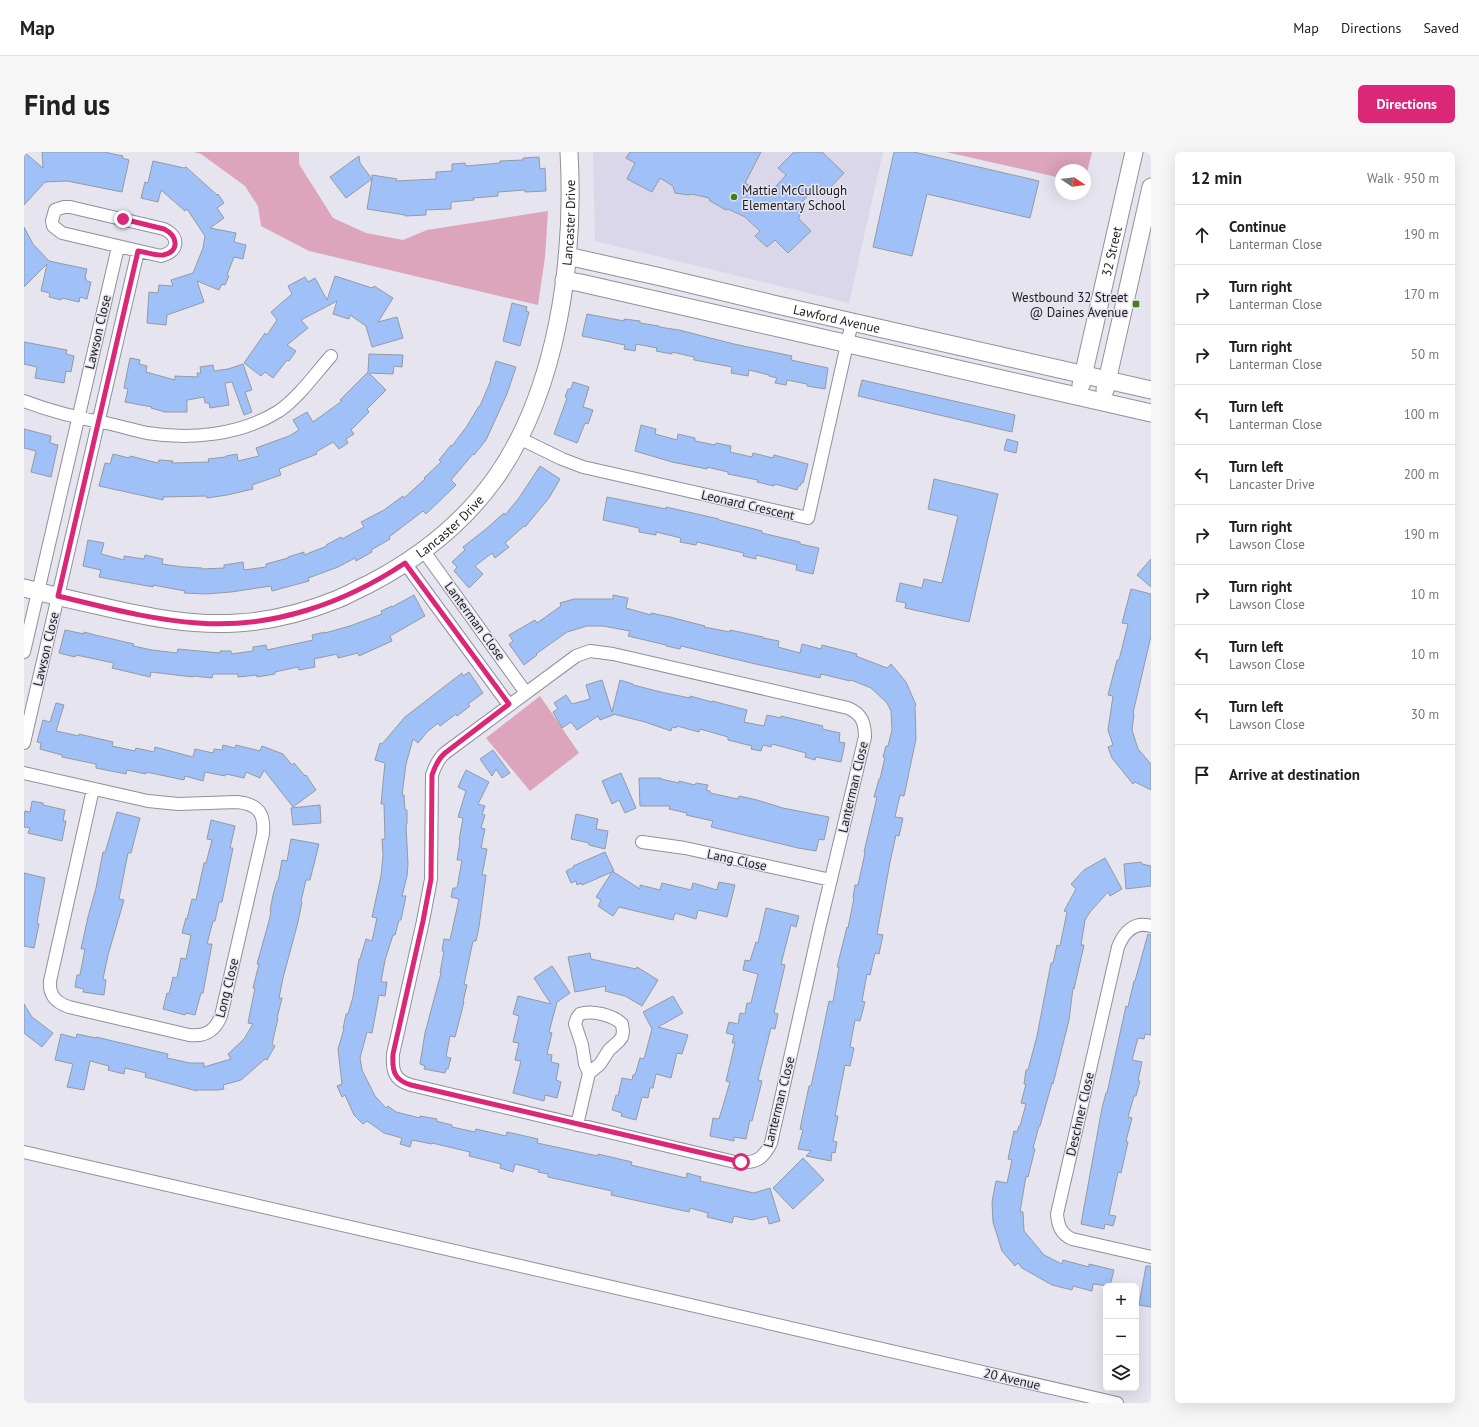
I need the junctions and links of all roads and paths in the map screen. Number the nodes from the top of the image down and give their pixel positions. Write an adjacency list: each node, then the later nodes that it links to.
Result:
1 (569, 152): 6 (street, Lancaster Drive)
2 (1134, 152): 13 (street, 32 Street)
3 (1151, 187): 14 (street, 32 Street)
4 (118, 246): 5 (street); 5 (street); 9 (street, Lawson Close)
5 (138, 251): 10 (street, Lawson Close)
6 (567, 256): 7 (street, Lancaster Drive); 8 (street, Lawford Avenue)
7 (564, 280): 11 (street, Lawford Avenue); 22 (street, Lancaster Drive)
8 (852, 322): 11 (street, Leonard Crescent); 13 (street, Lawford Avenue)
9 (99, 330): 10 (street); 20 (street, Lawson Close)
10 (118, 335): 21 (street, Lawson Close)
11 (847, 344): 16 (street, Lawford Avenue); 22 (street, Leonard Crescent)
12 (331, 356): 21 (street)
13 (1083, 374): 14 (street, Lawford Avenue); 16 (street, 32 Street)
14 (1107, 379): 15 (street, Lawford Avenue); 18 (street, 32 Street)
15 (1151, 390)
16 (1078, 397): 18 (street, Lawford Avenue)
17 (24, 401): 20 (street)
18 (1102, 402): 19 (street, Lawford Avenue)
19 (1151, 413)
20 (79, 418): 21 (street); 23 (street, Lawson Close)
21 (98, 422): 24 (street, Lawson Close)
22 (519, 438): 25 (street, Lancaster Drive)
23 (59, 502): 24 (street); 27 (street, Lawson Close)
24 (79, 508): 28 (street, Lawson Close)
25 (423, 550): 26 (street, Lancaster Drive); 30 (street, Lanterman Close)
26 (405, 563): 28 (street, Lancaster Drive); 31 (street, Lanterman Close)
27 (31, 590): 28 (street, Lancaster Drive); 29 (street, Lawson Close)
28 (58, 596): 32 (street, Lawson Close)
29 (24, 652)
30 (526, 693): 31 (street, Lanterman Close); 36 (street, Lanterman Close)
31 (509, 704): 39 (street, Lanterman Close)
32 (24, 743)
33 (24, 772): 34 (street, Long Close)
34 (92, 789): 34 (street, Long Close)
35 (642, 842): 36 (street, Lang Close)
36 (831, 880): 39 (street, Lanterman Close)
37 (1151, 926): 41 (street, Deschner Close)
38 (589, 1073): 38 (street); 39 (street)
39 (577, 1125)
40 (24, 1152): 42 (street, 20 Avenue)
41 (1151, 1257)
42 (1117, 1403)

